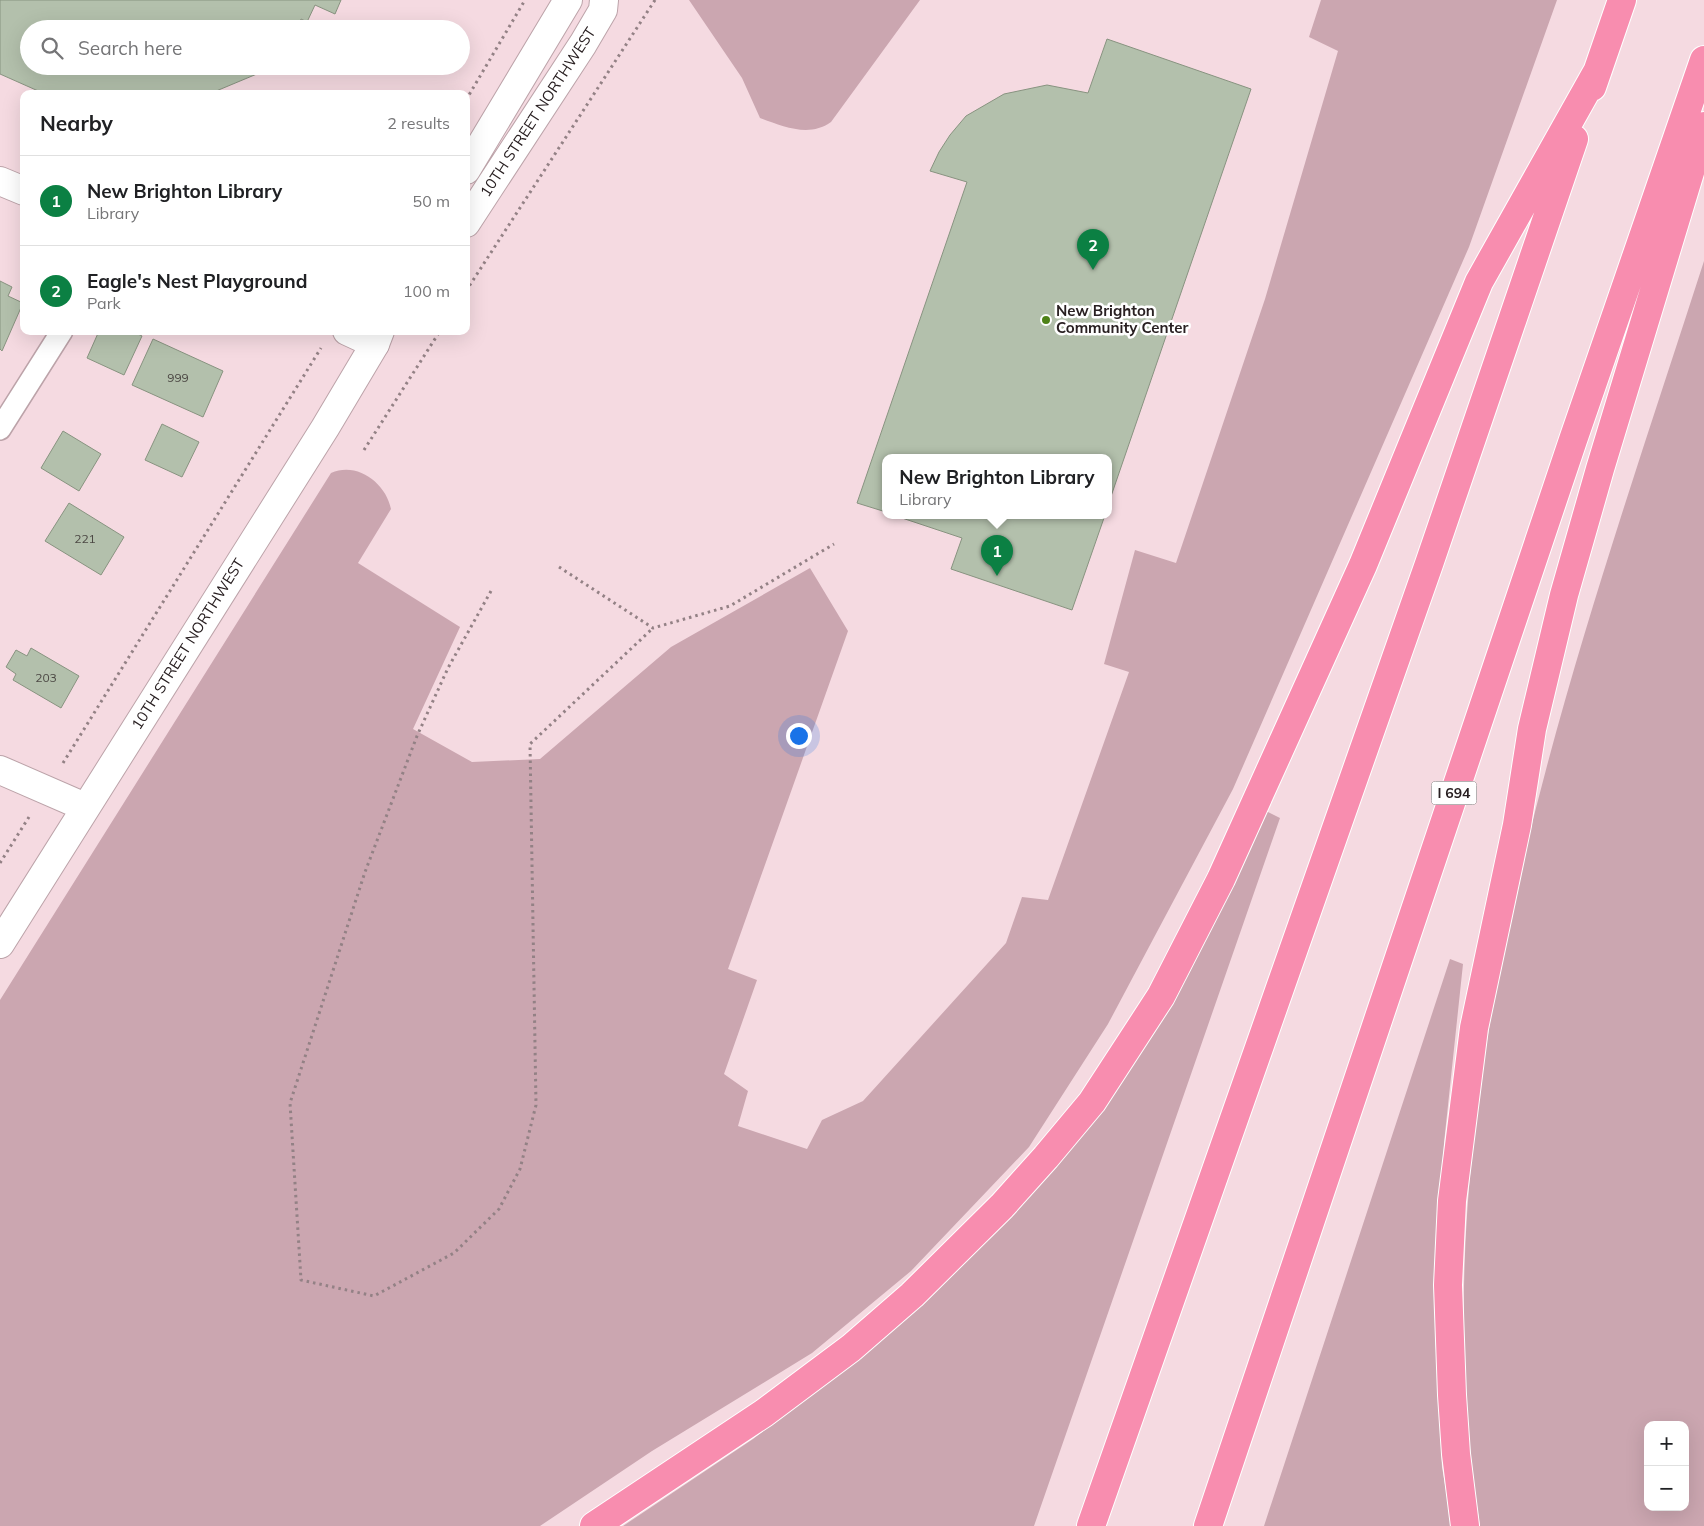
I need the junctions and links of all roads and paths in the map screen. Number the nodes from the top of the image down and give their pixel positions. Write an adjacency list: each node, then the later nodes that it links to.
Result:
1 (525, 0): 8 (path)
2 (568, 0): 10 (street, 10TH STREET NORTHWEST)
3 (604, 0): 13 (street, 10TH STREET NORTHWEST)
4 (655, 0): 14 (path)
5 (1622, 0): 7 (highway)
6 (1704, 60): 33 (highway, I 694)
7 (1598, 70): 31 (highway); 32 (highway)
8 (470, 93)
9 (1704, 126): 34 (highway)
10 (470, 163)
11 (0, 181): 12 (street)
12 (20, 189)
13 (470, 217)
14 (470, 285)
15 (59, 335): 19 (lane)
16 (381, 335): 27 (street, 10TH STREET NORTHWEST)
17 (437, 335): 20 (path)
18 (316, 358): 25 (path)
19 (0, 429)
20 (364, 450)
21 (834, 544): 24 (path)
22 (559, 567): 24 (path)
23 (491, 592): 24 (path)
24 (653, 628)
25 (70, 754)
26 (0, 770): 27 (street)
27 (85, 807): 30 (street, 10TH STREET NORTHWEST)
28 (22, 828): 29 (path)
29 (0, 863)
30 (0, 944)
31 (594, 1526)
32 (1091, 1526)
33 (1208, 1526)
34 (1465, 1526)

